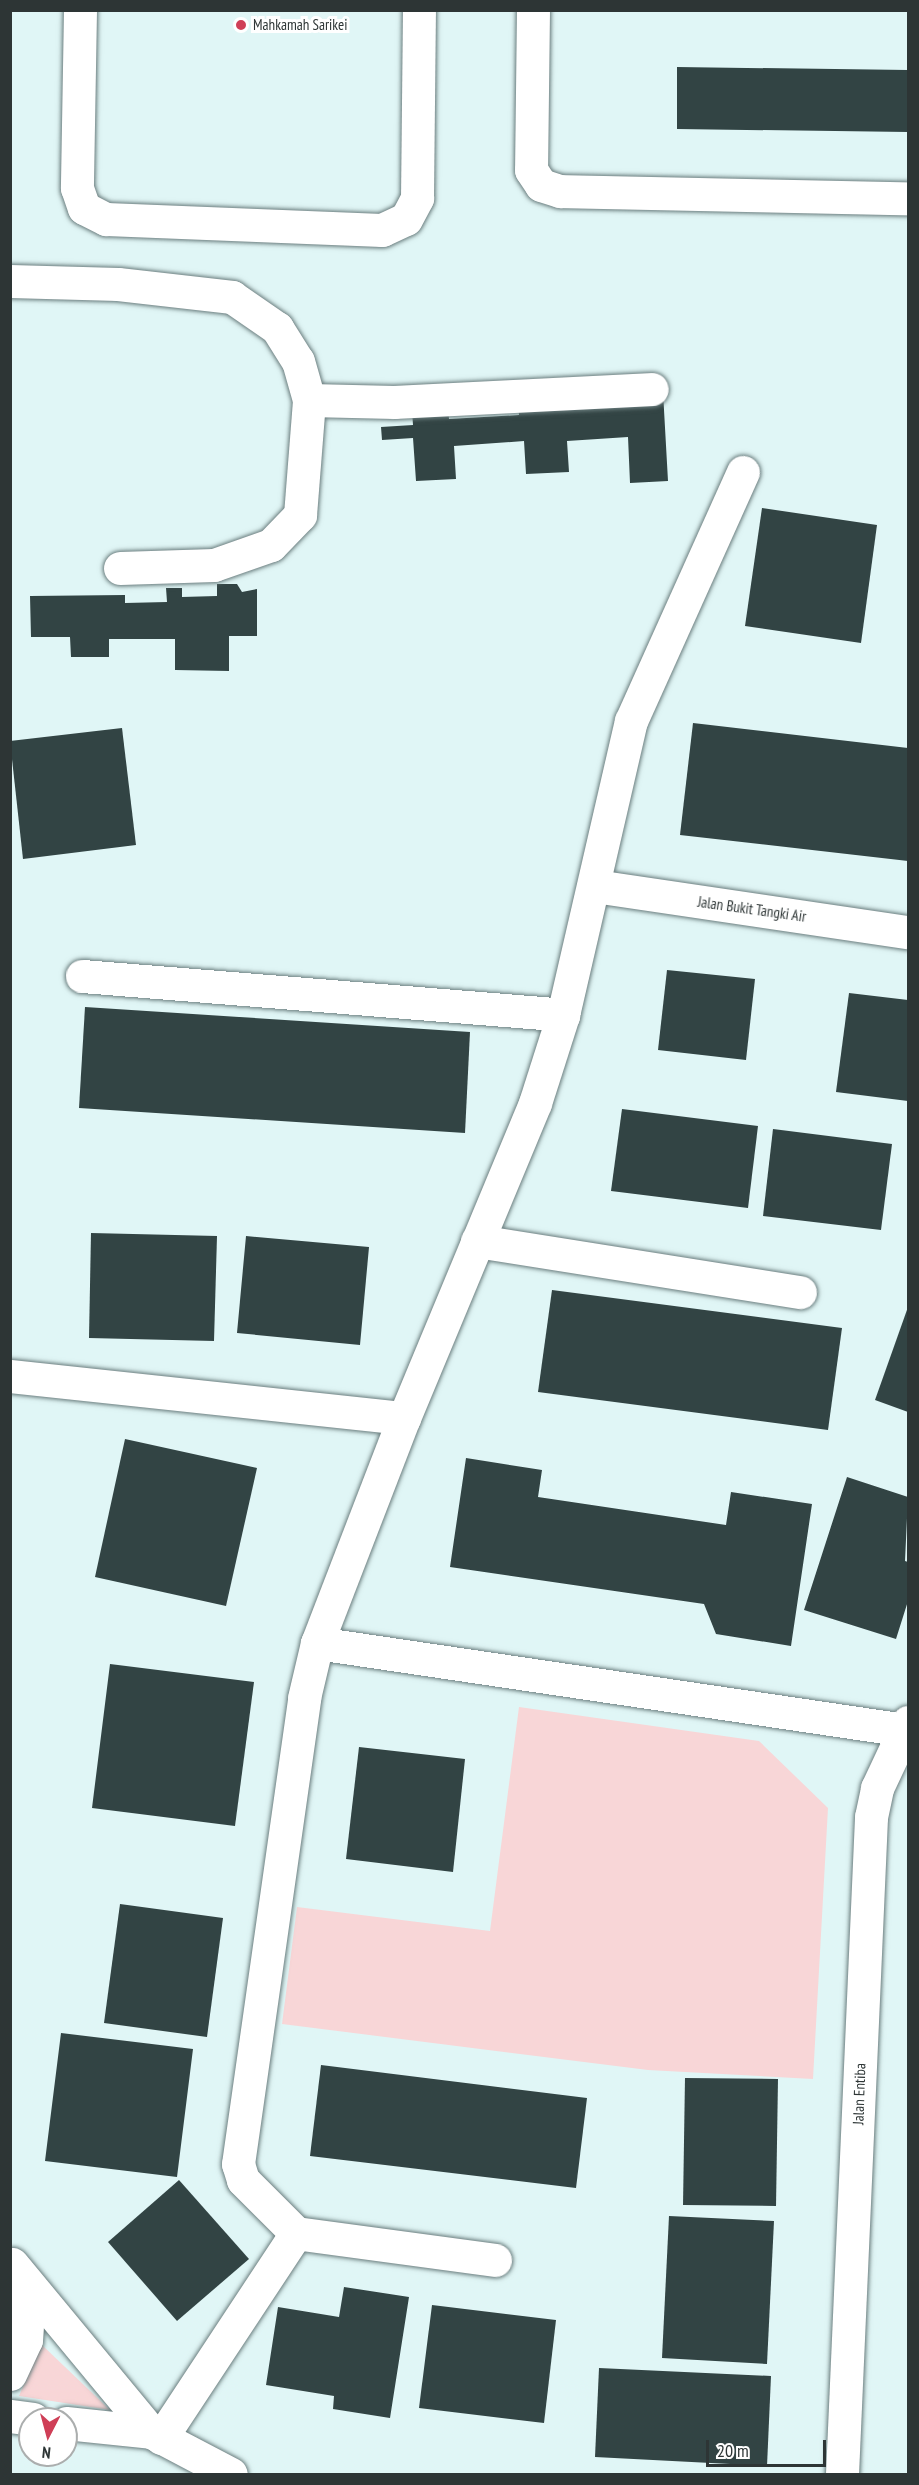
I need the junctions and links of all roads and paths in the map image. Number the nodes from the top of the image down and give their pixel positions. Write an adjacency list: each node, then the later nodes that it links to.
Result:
1 (80, 10): 2 (street)
2 (419, 10)
3 (533, 10): 4 (street)
4 (909, 198)
5 (10, 281): 7 (street)
6 (652, 389): 7 (street)
7 (309, 400): 9 (street)
8 (743, 472): 10 (street)
9 (120, 568)
10 (595, 886): 11 (street, Jalan Bukit Tangki Air); 13 (street)
11 (909, 932)
12 (82, 976): 13 (street)
13 (563, 1016): 14 (street)
14 (477, 1241): 15 (street); 17 (street)
15 (800, 1292)
16 (10, 1376): 17 (street)
17 (404, 1418): 18 (street)
18 (317, 1643): 19 (street); 20 (street)
19 (907, 1726): 27 (street, Jalan Entiba)
20 (296, 2233): 21 (street); 25 (street)
21 (495, 2260)
22 (11, 2263): 23 (street); 25 (street)
23 (10, 2374)
24 (78, 2425): 25 (street)
25 (156, 2435): 26 (street)
26 (231, 2475)
27 (842, 2475)

